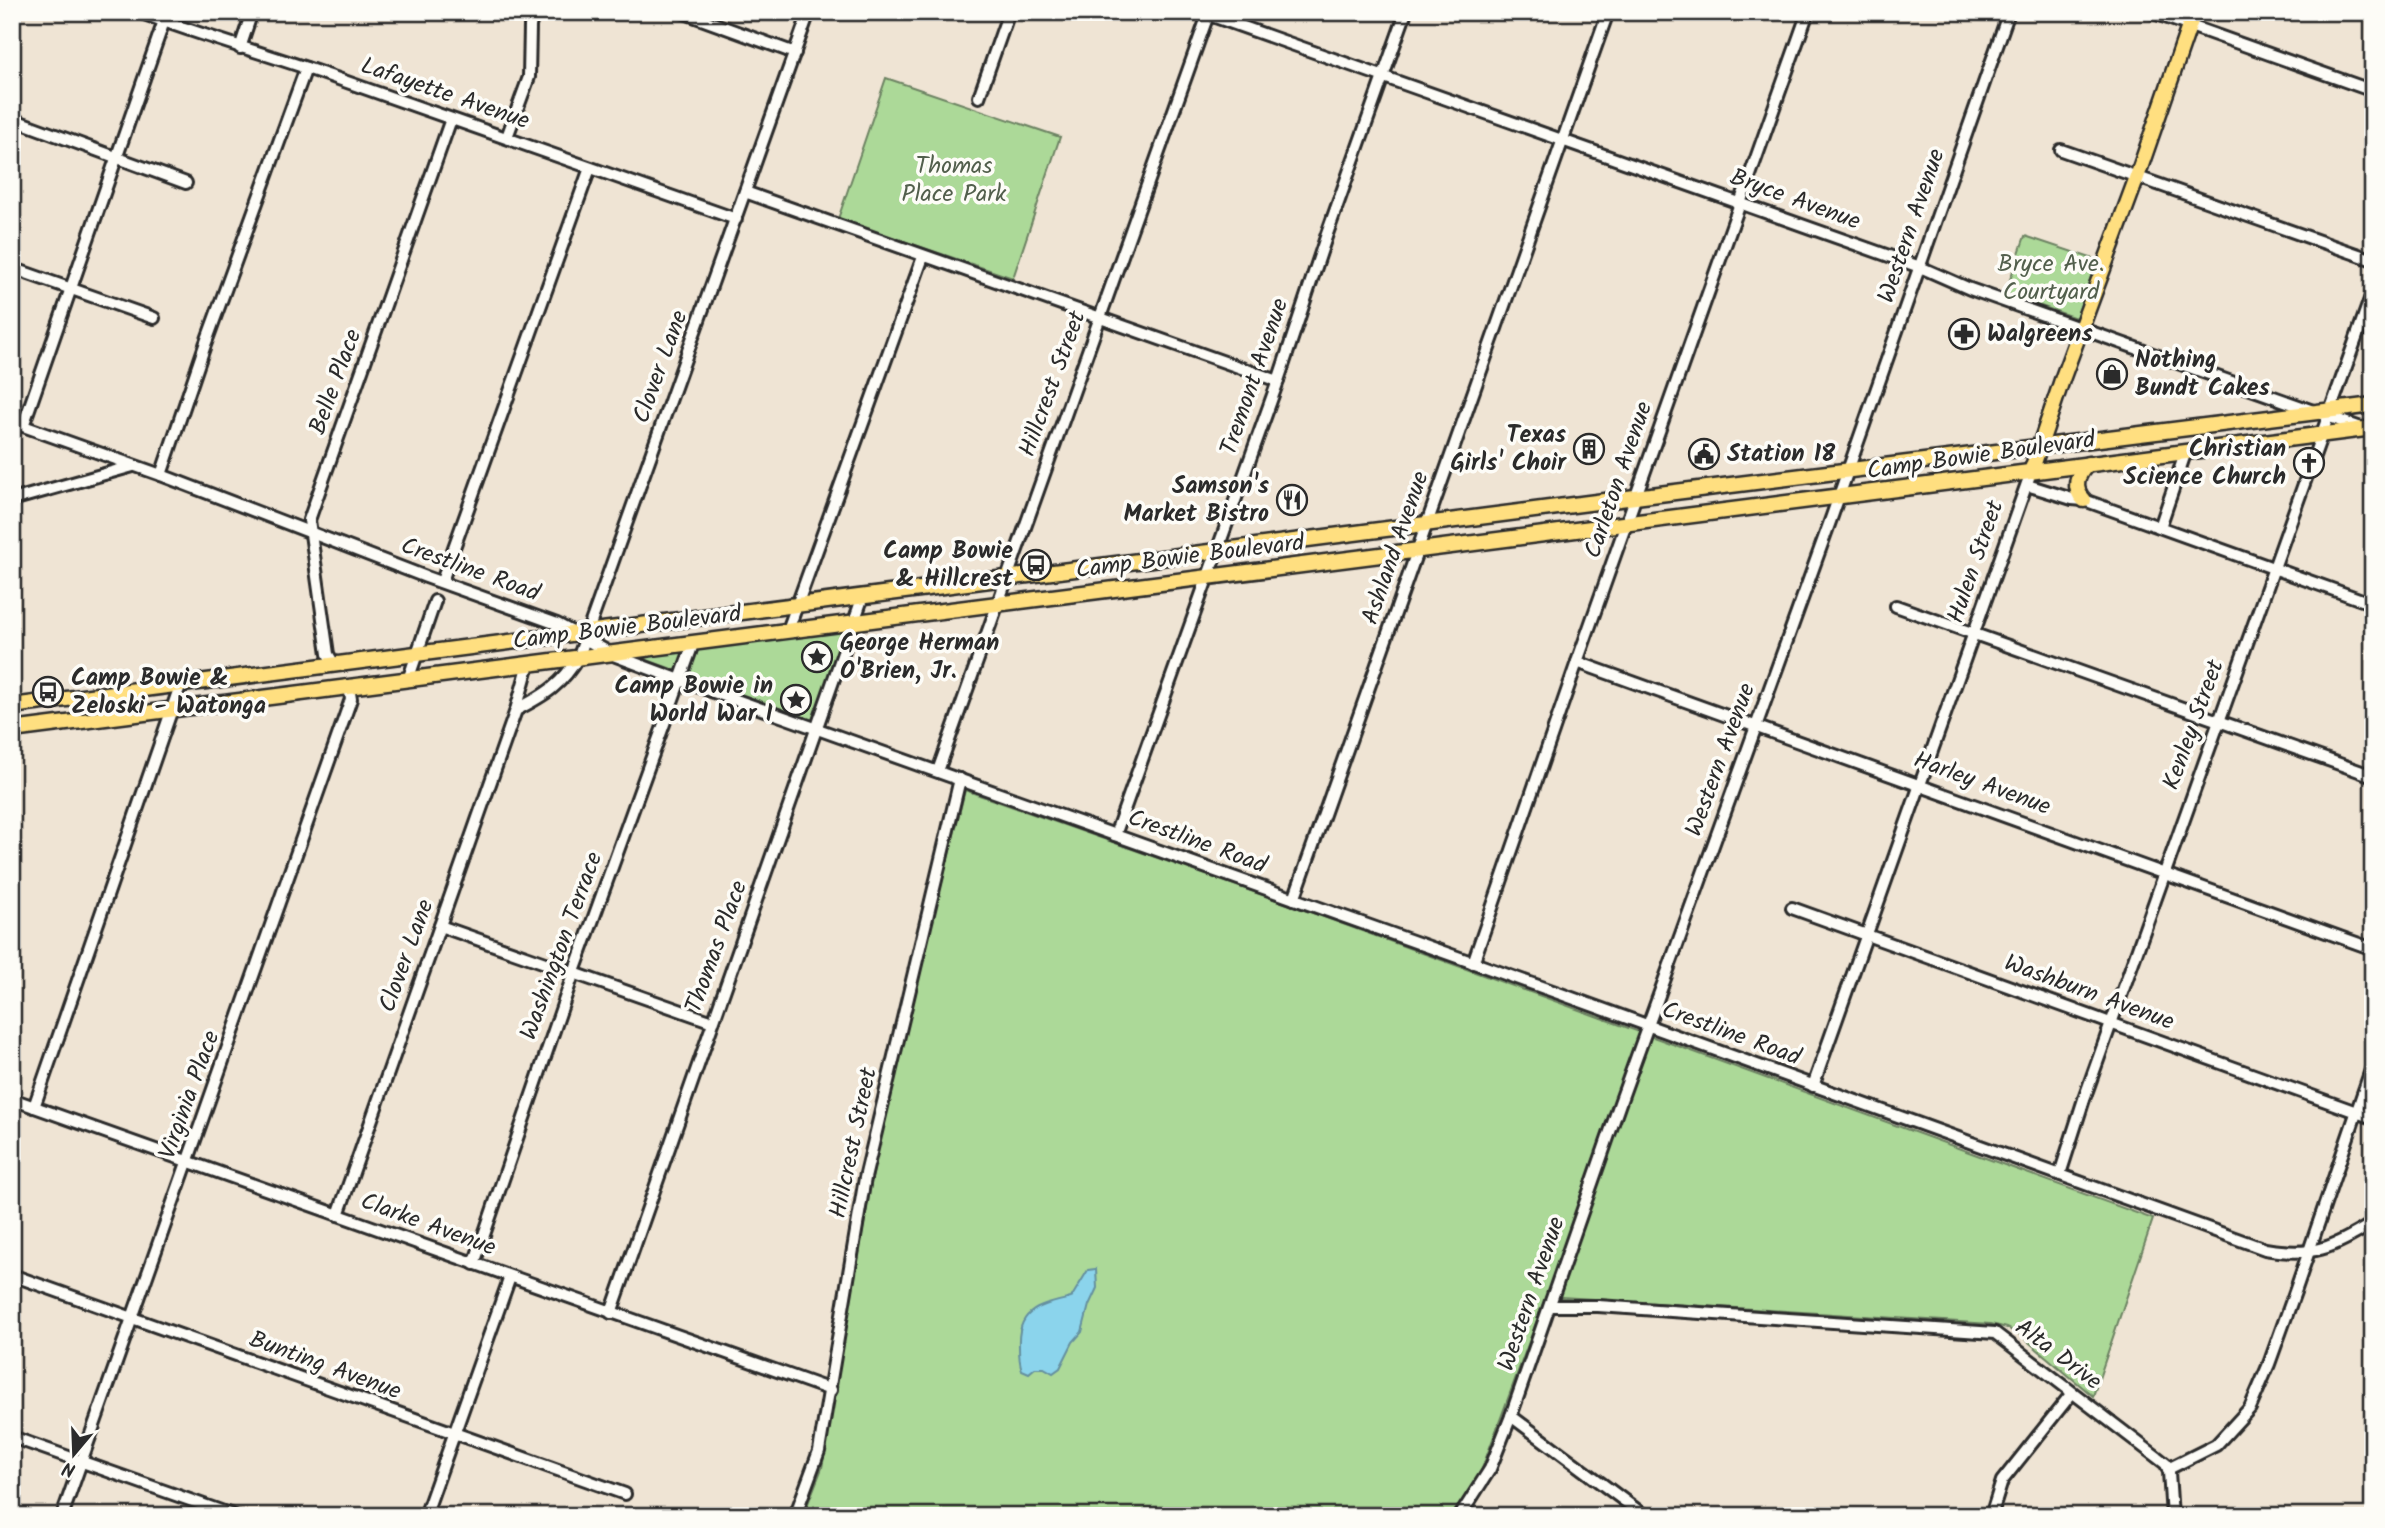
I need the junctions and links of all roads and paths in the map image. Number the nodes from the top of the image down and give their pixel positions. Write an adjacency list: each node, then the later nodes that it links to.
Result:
1 (139, 12): 14 (street, Lafayette Avenue)
2 (253, 12): 15 (street)
3 (534, 12): 23 (street)
4 (682, 12): 16 (street)
5 (809, 12): 16 (street, Clover Lane)
6 (1009, 12): 20 (street)
7 (1406, 12): 18 (street, Tremont Avenue)
8 (1608, 12): 24 (street, Ashland Avenue)
9 (1808, 12): 31 (street, Carleton Avenue)
10 (2009, 12): 35 (street, Western Avenue)
11 (2151, 12): 13 (street)
12 (1206, 13): 18 (street, Bryce Avenue); 40 (street, Hillcrest Street)
13 (2191, 19): 19 (street); 28 (main road, Hulen Street)
14 (164, 21): 15 (street, Lafayette Avenue); 26 (street)
15 (240, 48): 17 (street, Lafayette Avenue)
16 (795, 53): 30 (street, Clover Lane)
17 (306, 68): 22 (street, Lafayette Avenue); 53 (street)
18 (1383, 76): 24 (street, Bryce Avenue); 42 (street, Tremont Avenue)
19 (2373, 91)
20 (979, 97)
21 (12, 119): 26 (street)
22 (452, 119): 23 (street, Lafayette Avenue); 64 (street, Belle Place)
23 (507, 137): 27 (street, Lafayette Avenue)
24 (1562, 140): 31 (street, Bryce Avenue); 62 (street, Ashland Avenue)
25 (2061, 150): 28 (street)
26 (116, 157): 29 (street); 37 (street)
27 (590, 168): 32 (street, Lafayette Avenue); 70 (street)
28 (2137, 177): 34 (street); 41 (main road, Hulen Street)
29 (186, 183)
30 (745, 192): 32 (street, Clover Lane); 33 (street)
31 (1740, 203): 35 (street, Bryce Avenue); 56 (street, Carleton Avenue)
32 (736, 219): 80 (street, Clover Lane)
33 (923, 257): 40 (street); 73 (street)
34 (2373, 260)
35 (1920, 267): 41 (street, Bryce Avenue); 52 (street, Western Avenue)
36 (12, 268): 37 (street)
37 (71, 289): 39 (street); 45 (street)
38 (2373, 291): 44 (street, Kenley Street)
39 (154, 318)
40 (1099, 320): 42 (street); 68 (street, Hillcrest Street)
41 (2081, 328): 44 (street, Bryce Avenue); 48 (main road, Hulen Street)
42 (1278, 381): 66 (street, Tremont Avenue)
43 (2373, 405): 44 (main road, Camp Bowie Boulevard)
44 (2326, 413): 46 (street, Bryce Avenue); 47 (street, Kenley Street); 48 (main road, Camp Bowie Boulevard)
45 (18, 424): 51 (street, Crestline Road)
46 (2370, 430): 47 (main road, Camp Bowie Boulevard)
47 (2321, 435): 49 (main road, Camp Bowie Boulevard); 67 (street, Kenley Street)
48 (2039, 446): 52 (main road, Camp Bowie Boulevard); 54 (main road, Hulen Street)
49 (2186, 451): 50 (main road, Camp Bowie Boulevard); 63 (street)
50 (2088, 464): 54 (main road, Camp Bowie Boulevard); 59 (main road)
51 (133, 466): 53 (street, Crestline Road); 58 (street)
52 (1846, 472): 55 (main road, Camp Bowie Boulevard); 57 (street, Western Avenue)
53 (161, 475): 64 (street, Crestline Road)
54 (2029, 478): 57 (main road, Camp Bowie Boulevard); 59 (street); 79 (street, Hulen Street)
55 (1724, 487): 56 (main road, Camp Bowie Boulevard); 60 (main road)
56 (1635, 497): 61 (street, Carleton Avenue); 62 (main road, Camp Bowie Boulevard)
57 (1838, 497): 60 (main road, Camp Bowie Boulevard); 96 (street, Western Avenue)
58 (12, 500)
59 (2084, 500): 63 (street)
60 (1728, 510): 61 (main road, Camp Bowie Boulevard)
61 (1626, 523): 65 (main road, Camp Bowie Boulevard); 85 (street, Carleton Avenue)
62 (1427, 524): 65 (street, Ashland Avenue); 66 (main road, Camp Bowie Boulevard)
63 (2160, 527): 67 (street)
64 (312, 534): 70 (street, Crestline Road); 87 (street, Belle Place)
65 (1418, 551): 69 (main road, Camp Bowie Boulevard); 105 (street, Ashland Avenue)
66 (1216, 552): 68 (main road, Camp Bowie Boulevard); 69 (street, Tremont Avenue)
67 (2274, 568): 75 (street); 95 (street, Kenley Street)
68 (1007, 578): 71 (main road, Camp Bowie Boulevard); 74 (street, Hillcrest Street)
69 (1207, 578): 74 (main road, Camp Bowie Boulevard); 103 (street, Tremont Avenue)
70 (442, 581): 80 (street, Crestline Road)
71 (863, 596): 73 (main road, Camp Bowie Boulevard); 77 (street, Thomas Place)
72 (435, 601): 83 (street)
73 (797, 604): 78 (street); 80 (main road, Camp Bowie Boulevard)
74 (997, 604): 77 (main road, Camp Bowie Boulevard); 99 (street, Hillcrest Street)
75 (2373, 604)
76 (1896, 606): 79 (street)
77 (854, 621): 78 (main road, Camp Bowie Boulevard); 97 (street, Thomas Place)
78 (788, 630): 81 (main road, Camp Bowie Boulevard)
79 (1975, 632): 95 (street); 102 (street, Hulen Street)
80 (582, 635): 82 (street, Crestline Road); 83 (main road, Camp Bowie Boulevard); 84 (street, Clover Lane)
81 (693, 644): 82 (main road, Camp Bowie Boulevard); 89 (street, Washington Terrace)
82 (609, 653): 84 (main road, Camp Bowie Boulevard); 89 (street, Crestline Road)
83 (416, 654): 87 (main road, Camp Bowie Boulevard); 88 (street)
84 (579, 656): 86 (main road, Camp Bowie Boulevard); 94 (street, Clover Lane)
85 (1577, 662): 96 (street, Harley Avenue); 110 (street, Carleton Avenue)
86 (529, 663): 88 (main road, Camp Bowie Boulevard); 94 (street, Clover Lane)
87 (334, 664): 90 (main road, Camp Bowie Boulevard); 91 (main road)
88 (408, 680): 91 (main road, Camp Bowie Boulevard)
89 (681, 680): 97 (street, Crestline Road); 111 (street, Washington Terrace)
90 (181, 683): 92 (main road, Camp Bowie Boulevard); 93 (street)
91 (349, 687): 93 (main road, Camp Bowie Boulevard); 121 (street, Virginia Place)
92 (12, 706)
93 (172, 709): 98 (main road, Camp Bowie Boulevard); 118 (street)
94 (516, 710): 107 (street, Clover Lane)
95 (2218, 721): 100 (street); 104 (street, Kenley Street)
96 (1756, 726): 102 (street, Harley Avenue); 114 (street, Western Avenue)
97 (817, 729): 99 (street, Crestline Road); 112 (street, Thomas Place)
98 (12, 730)
99 (938, 771): 101 (street, Crestline Road)
100 (2373, 776)
101 (961, 779): 103 (street, Crestline Road); 132 (street, Hillcrest Street)
102 (1919, 784): 104 (street, Harley Avenue); 108 (street, Hulen Street)
103 (1115, 835): 105 (street, Crestline Road)
104 (2164, 872): 109 (street, Harley Avenue); 113 (street, Kenley Street)
105 (1294, 899): 110 (street, Crestline Road)
106 (1792, 908): 108 (street, Washburn Avenue)
107 (440, 926): 111 (street); 123 (street, Clover Lane)
108 (1866, 935): 113 (street, Washburn Avenue); 116 (street, Hulen Street)
109 (2373, 949)
110 (1473, 963): 114 (street, Crestline Road)
111 (574, 972): 112 (street); 126 (street, Washington Terrace)
112 (713, 1022): 130 (street, Thomas Place)
113 (2110, 1023): 119 (street, Washburn Avenue); 122 (street, Kenley Street)
114 (1649, 1026): 116 (street, Crestline Road); 129 (street, Western Avenue)
115 (2373, 1064): 119 (street)
116 (1813, 1086): 122 (street, Crestline Road)
117 (12, 1099): 118 (street, Clarke Avenue)
118 (34, 1107): 121 (street, Clarke Avenue)
119 (2356, 1112): 120 (street, Washburn Avenue); 125 (street)
120 (2373, 1118)
121 (188, 1161): 123 (street, Clarke Avenue); 131 (street, Virginia Place)
122 (2060, 1174): 125 (street, Crestline Road)
123 (338, 1215): 126 (street, Clarke Avenue)
124 (2373, 1223): 125 (street, Crestline Road)
125 (2308, 1253): 138 (street)
126 (474, 1264): 128 (street, Clarke Avenue)
127 (12, 1275): 131 (street, Bunting Avenue)
128 (510, 1277): 130 (street, Clarke Avenue); 135 (street)
129 (1549, 1306): 133 (street, Alta Drive); 134 (street, Western Avenue)
130 (611, 1312): 132 (street, Clarke Avenue)
131 (132, 1320): 135 (street, Bunting Avenue); 137 (street, Virginia Place)
132 (831, 1390): 143 (street, Hillcrest Street)
133 (2072, 1393): 138 (street, Alta Drive); 146 (street)
134 (1511, 1416): 144 (street, Western Avenue); 145 (street)
135 (454, 1434): 139 (street, Bunting Avenue); 142 (street)
136 (12, 1437): 137 (street)
137 (81, 1461): 140 (street, Virginia Place); 141 (street)
138 (2168, 1469): 147 (street)
139 (625, 1494)
140 (62, 1516)
141 (235, 1516)
142 (425, 1516)
143 (795, 1516)
144 (1460, 1516)
145 (1645, 1516)
146 (1991, 1516)
147 (2172, 1516)

